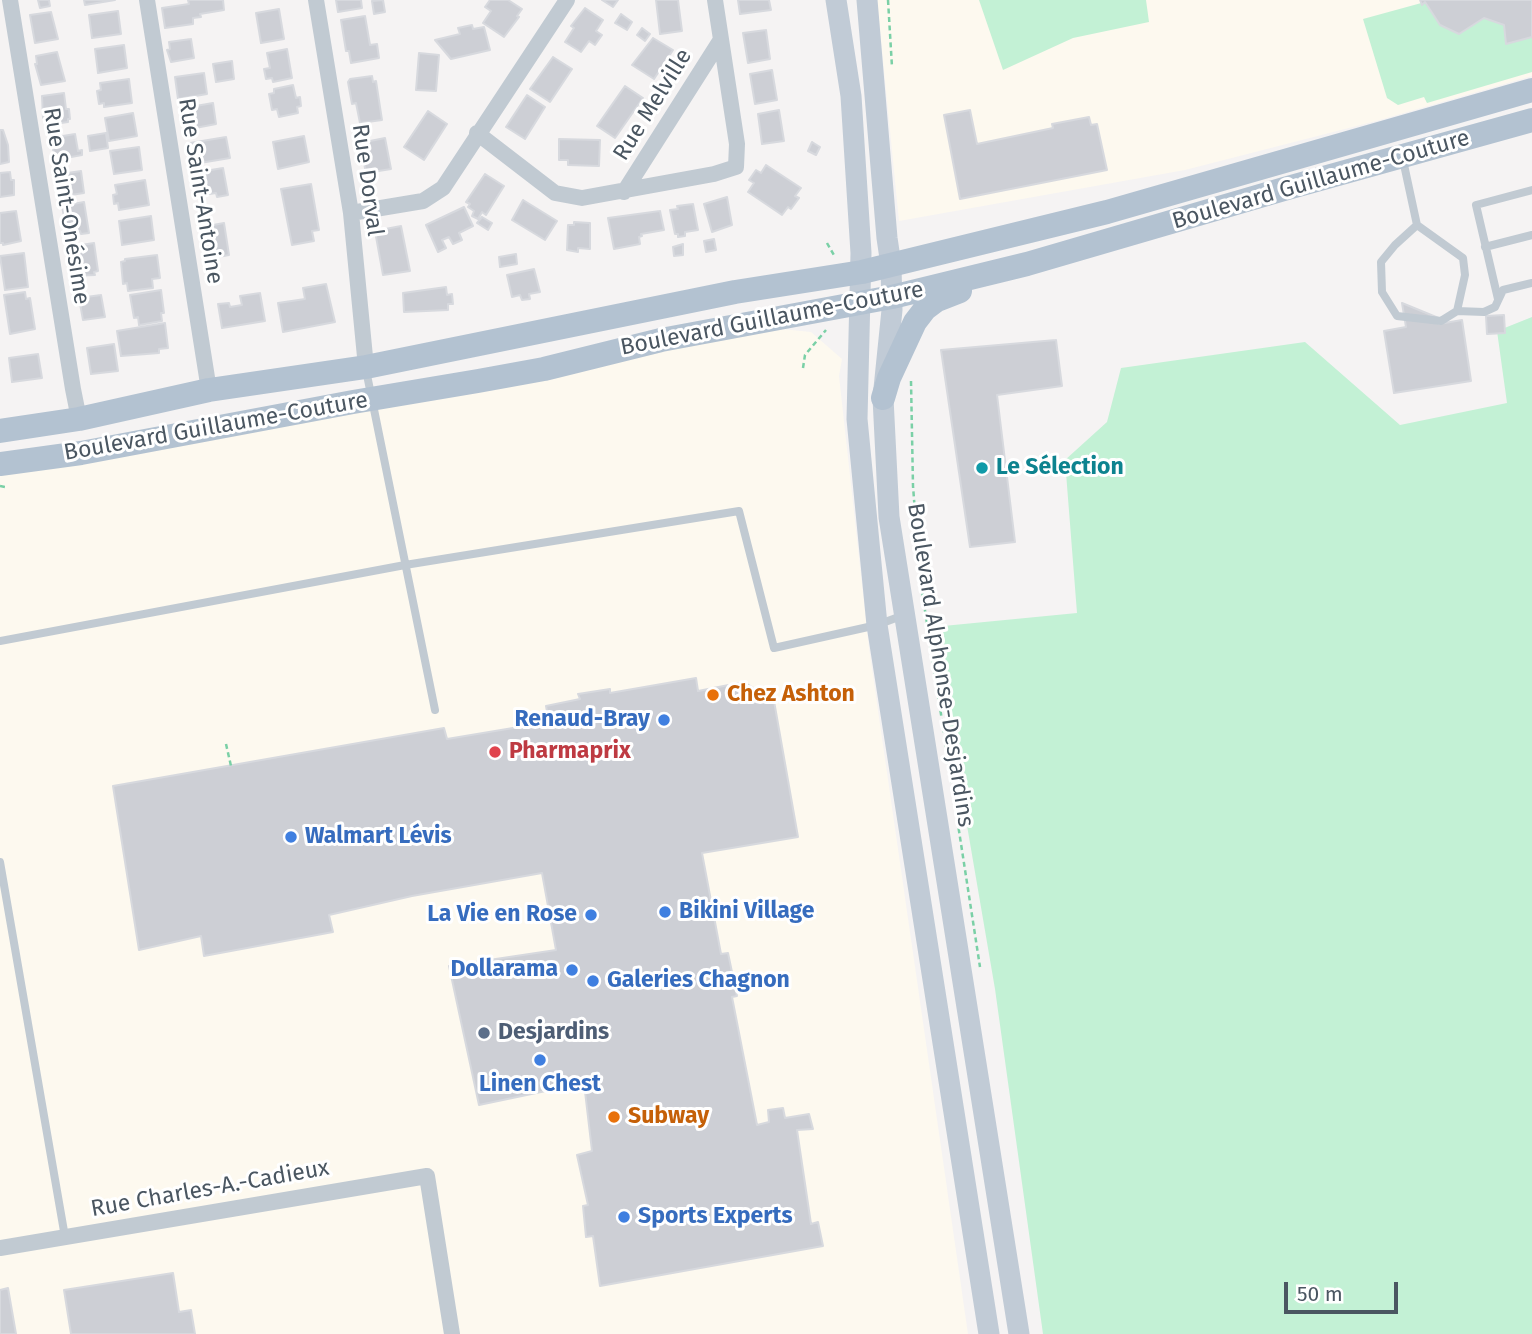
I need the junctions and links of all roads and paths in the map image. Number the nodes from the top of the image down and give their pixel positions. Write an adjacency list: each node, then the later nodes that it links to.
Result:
1 (10, 0): 36 (street, Rue Saint-Onésime)
2 (147, 0): 33 (street, Rue Saint-Antoine)
3 (316, 0): 15 (street, Rue Dorval)
4 (566, 0): 11 (street)
5 (715, 0): 8 (street, Rue Melville)
6 (836, 0): 23 (main road)
7 (867, 0): 22 (main road, Boulevard Alphonse-Desjardins)
8 (720, 41): 14 (street, Rue Melville); 14 (street, Rue Melville)
9 (1532, 90): 22 (main road, Boulevard Guillaume-Couture)
10 (1532, 120): 12 (main road, Boulevard Guillaume-Couture)
11 (477, 134): 14 (street, Rue Melville); 15 (street)
12 (1402, 158): 16 (lane); 21 (main road, Boulevard Guillaume-Couture)
13 (1532, 190): 19 (lane)
14 (624, 192)
15 (351, 213): 30 (street, Rue Dorval)
16 (1417, 225): 28 (lane); 28 (lane)
17 (1532, 235): 19 (lane)
18 (827, 243): 20 (path)
19 (1485, 247): 26 (lane)
20 (836, 260)
21 (1027, 264): 25 (main road, Boulevard Guillaume-Couture); 35 (main road)
22 (891, 265): 23 (main road, Boulevard Guillaume-Couture); 25 (main road, Boulevard Alphonse-Desjardins)
23 (862, 272): 27 (main road); 30 (main road, Boulevard Guillaume-Couture)
24 (1532, 283): 26 (lane)
25 (892, 297): 27 (main road, Boulevard Guillaume-Couture); 35 (main road, Boulevard Alphonse-Desjardins)
26 (1498, 299): 28 (lane)
27 (861, 303): 34 (main road, Boulevard Guillaume-Couture); 41 (main road)
28 (1457, 311)
29 (831, 325): 31 (path)
30 (366, 367): 33 (main road, Boulevard Guillaume-Couture); 34 (lane)
31 (803, 368)
32 (911, 378): 47 (path)
33 (209, 390): 36 (main road, Boulevard Guillaume-Couture)
34 (371, 398): 38 (main road, Boulevard Guillaume-Couture); 39 (lane)
35 (883, 398): 40 (main road, Boulevard Alphonse-Desjardins)
36 (79, 419): 37 (main road, Boulevard Guillaume-Couture)
37 (0, 430)
38 (2, 479)
39 (405, 565): 41 (lane); 42 (lane); 43 (lane)
40 (904, 615): 41 (lane); 52 (main road, Boulevard Alphonse-Desjardins)
41 (877, 625): 51 (main road)
42 (0, 641)
43 (435, 710)
44 (226, 744): 45 (path)
45 (231, 766)
46 (0, 862): 48 (lane)
47 (980, 967)
48 (65, 1237): 49 (street, Rue Charles-A.-Cadieux); 50 (street, Rue Charles-A.-Cadieux)
49 (0, 1248)
50 (452, 1334)
51 (989, 1334)
52 (1019, 1334)

